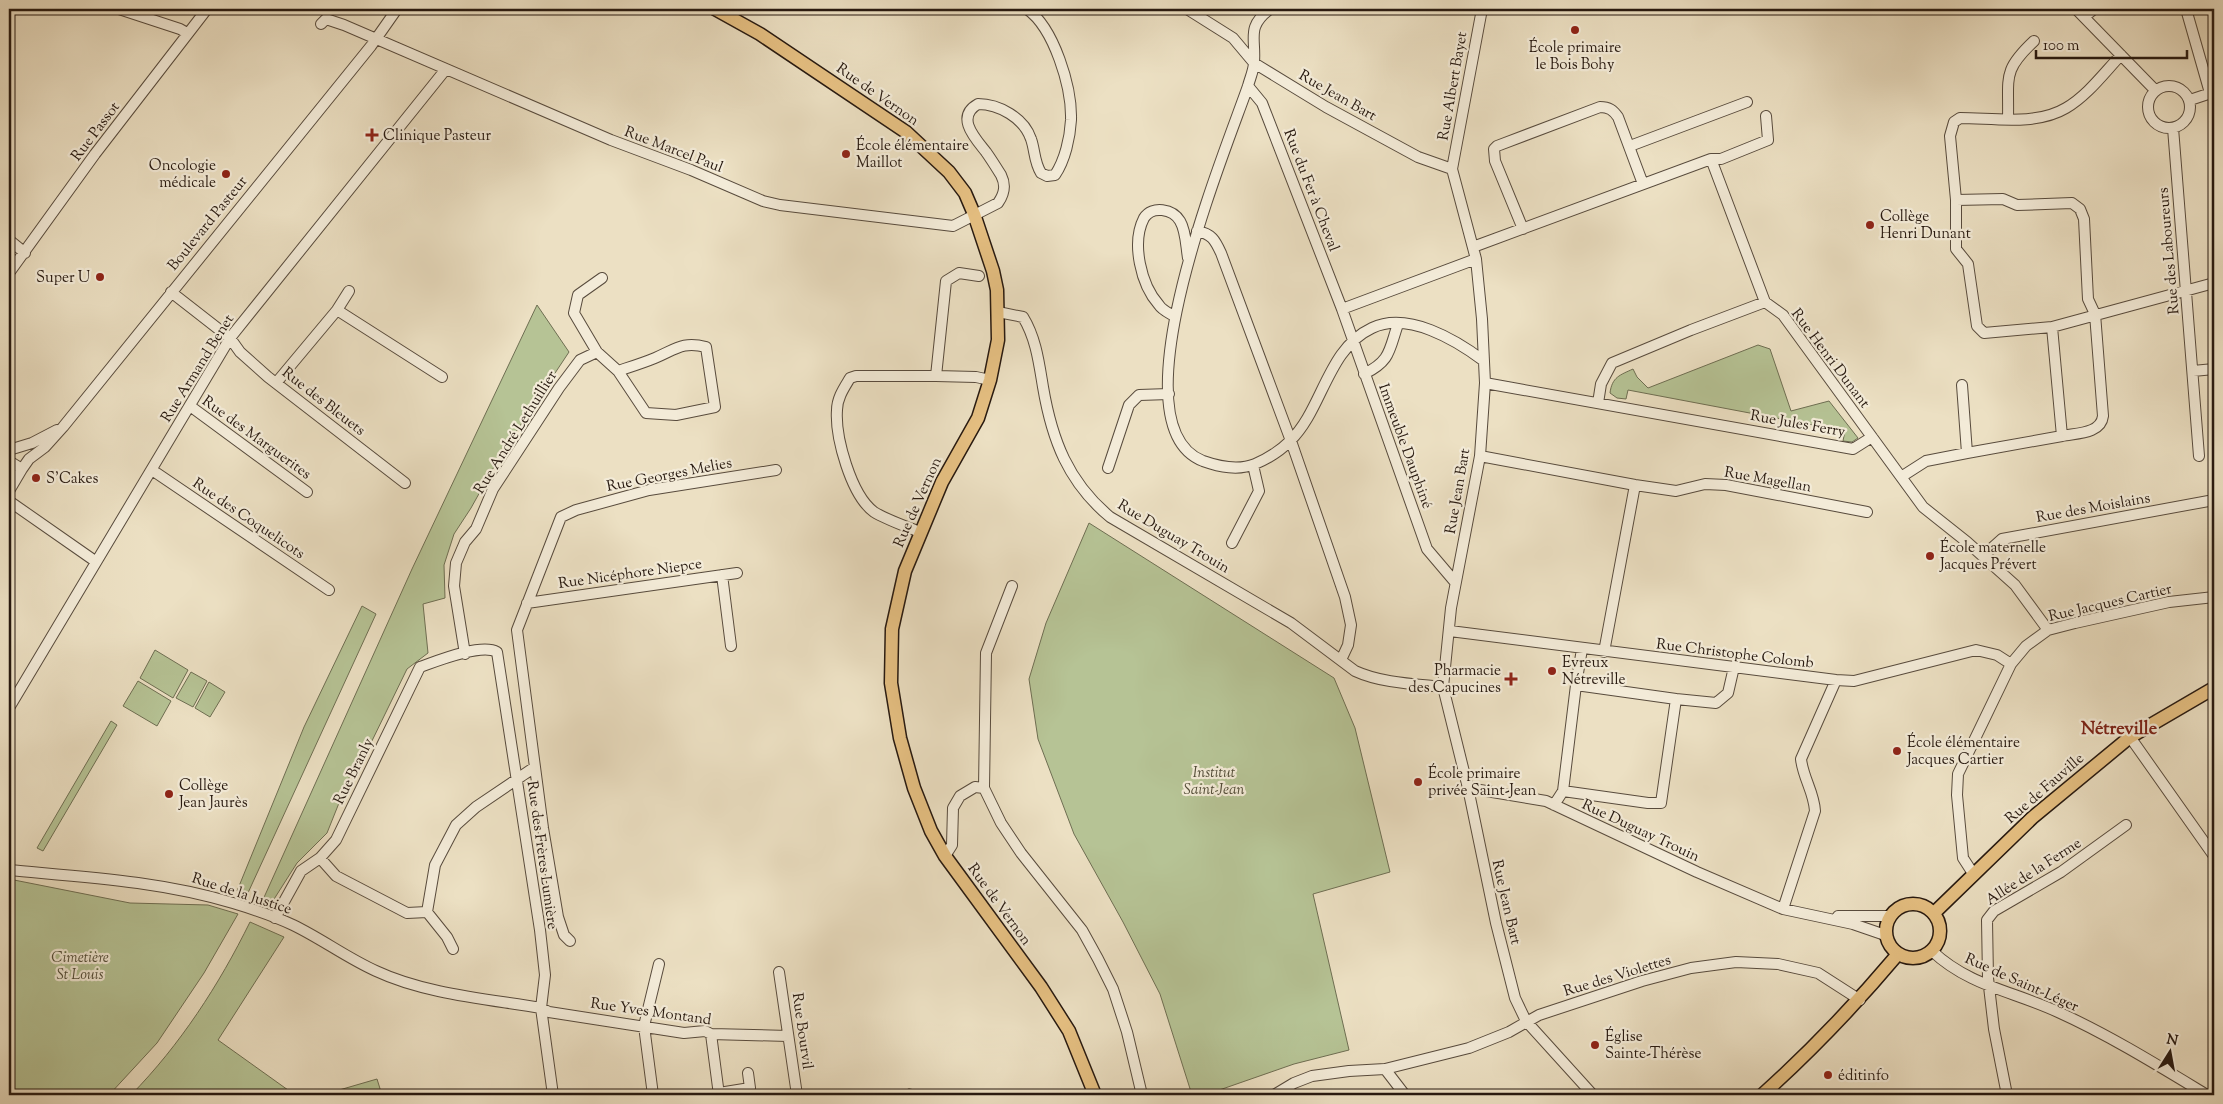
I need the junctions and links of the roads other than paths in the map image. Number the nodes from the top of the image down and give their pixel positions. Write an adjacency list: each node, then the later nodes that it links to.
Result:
1 (119, 9): 14 (street)
2 (207, 9): 14 (street, Rue Passot)
3 (397, 9): 15 (street, Boulevard Pasteur)
4 (715, 9): 33 (main road, Rue de Vernon)
5 (1027, 9): 33 (street, Rue Marcel Paul)
6 (1187, 9): 18 (street, Rue Jean Bart)
7 (1270, 9): 18 (street)
8 (1482, 9): 30 (street, Rue Albert Bayet)
9 (2076, 9): 12 (street)
10 (2094, 9): 12 (street)
11 (2186, 9): 22 (street)
12 (2084, 18): 17 (street)
13 (321, 24): 15 (street, Rue Marcel Paul)
14 (187, 34): 38 (street, Rue Passot)
15 (375, 38): 19 (street, Rue Marcel Paul); 47 (street, Boulevard Pasteur)
16 (2034, 41): 26 (street)
17 (2120, 54): 21 (street); 26 (street)
18 (1254, 63): 20 (street); 30 (street, Rue Jean Bart)
19 (446, 69): 33 (street, Rue Marcel Paul); 56 (street, Rue Armand Benet)
20 (1248, 86): 35 (street); 49 (street, Rue du Fer à Cheval)
21 (2156, 90): 23 (street); 27 (street)
22 (2212, 92): 23 (street)
23 (2190, 100): 27 (street)
24 (1747, 102): 28 (street)
25 (1766, 116): 29 (street)
26 (2008, 118): 32 (street)
27 (2172, 128): 45 (street, Rue des Laboureurs)
28 (1630, 146): 31 (street); 34 (street)
29 (1711, 159): 31 (street); 48 (street)
30 (1452, 169): 37 (street, Rue Jean Bart)
31 (1644, 184): 34 (street)
32 (1956, 200): 52 (street); 55 (street)
33 (974, 214): 51 (main road, Rue de Vernon)
34 (1523, 229): 37 (street)
35 (1197, 231): 40 (street); 76 (street)
36 (9, 240): 38 (street)
37 (1473, 247): 39 (street, Rue Jean Bart)
38 (25, 253): 41 (street, Rue Passot)
39 (1476, 259): 49 (street); 59 (street, Rue Jean Bart)
40 (1188, 261): 53 (street); 53 (street)
41 (9, 273)
42 (979, 276): 64 (street)
43 (602, 278): 58 (street)
44 (2214, 283): 45 (street)
45 (2187, 290): 52 (street); 62 (street, Rue des Laboureurs)
46 (349, 291): 50 (street)
47 (171, 292): 56 (street, Rue des Bleuets); 73 (street, Boulevard Pasteur)
48 (1765, 302): 71 (street); 75 (street, Rue Henri Dunant)
49 (1342, 309): 57 (street, Rue du Fer à Cheval)
50 (337, 310): 65 (street); 67 (street)
51 (998, 312): 66 (main road, Rue de Vernon); 112 (street, Rue Duguay Trouin)
52 (2095, 314): 55 (street); 74 (street)
53 (1174, 316): 70 (street)
54 (1398, 324): 57 (street); 59 (street); 63 (street)
55 (2052, 327): 74 (street)
56 (230, 338): 67 (street, Rue des Bleuets); 72 (street, Rue Armand Benet)
57 (1353, 341): 63 (street, Immeuble Dauphiné); 76 (street)
58 (597, 352): 61 (street); 111 (street, Rue André Lethuillier)
59 (1484, 361): 68 (street, Rue Jean Bart)
60 (2214, 369): 62 (street)
61 (618, 371): 61 (street)
62 (2193, 371): 80 (street, Rue des Laboureurs)
63 (1364, 374): 101 (street, Immeuble Dauphiné)
64 (936, 376): 66 (street); 95 (street)
65 (442, 377)
66 (990, 380): 95 (main road, Rue de Vernon)
67 (276, 383): 88 (street, Rue des Bleuets)
68 (1485, 383): 71 (street, Rue Jules Ferry); 79 (street, Rue Jean Bart)
69 (1962, 385): 78 (street)
70 (1169, 394): 82 (street); 83 (street)
71 (1598, 403): 75 (street, Rue Jules Ferry)
72 (190, 406): 85 (street, Rue Armand Benet); 91 (street, Rue des Marguerites)
73 (62, 428): 77 (street); 84 (street, Boulevard Pasteur)
74 (2062, 436): 78 (street)
75 (1872, 437): 87 (street)
76 (1291, 441): 82 (street); 112 (street)
77 (9, 450)
78 (1967, 453): 87 (street)
79 (1480, 456): 89 (street, Rue Magellan); 101 (street, Rue Jean Bart)
80 (2199, 456)
81 (9, 461): 84 (street)
82 (1253, 465): 96 (street)
83 (1108, 468)
84 (22, 469): 90 (street)
85 (152, 470): 98 (street, Rue Armand Benet); 103 (street, Rue des Coquelicots)
86 (776, 470): 105 (street, Rue Georges Melies)
87 (1901, 478): 97 (street)
88 (405, 483)
89 (1635, 485): 94 (street, Rue Magellan); 110 (street)
90 (9, 490)
91 (307, 492)
92 (2214, 500): 97 (street, Rue des Moislains)
93 (9, 501): 98 (street)
94 (1867, 512)
95 (920, 532): 129 (main road, Rue de Vernon)
96 (1232, 543)
97 (1983, 556): 106 (street)
98 (95, 561): 120 (street, Rue Armand Benet)
99 (737, 574): 100 (street, Rue Nicéphore Niepce)
100 (722, 575): 105 (street, Rue Nicéphore Niepce); 108 (street)
101 (1455, 582): 107 (street, Rue Jean Bart)
102 (1012, 586): 124 (street)
103 (329, 590)
104 (2214, 597): 106 (street, Rue Jacques Cartier)
105 (527, 603): 122 (street, Rue Georges Melies)
106 (2048, 630): 113 (street, Rue Jacques Cartier)
107 (1450, 631): 109 (street, Rue Christophe Colomb); 117 (street, Rue Jean Bart)
108 (731, 646)
109 (1582, 649): 110 (street, Rue Christophe Colomb); 116 (street)
110 (1604, 652): 114 (street, Rue Christophe Colomb)
111 (465, 654): 123 (street, Rue des Frères Lumière); 131 (street, Rue Branly)
112 (1341, 660): 117 (street, Rue Duguay Trouin)
113 (2011, 664): 115 (street, Rue Christophe Colomb); 133 (street, Rue Jacques Cartier)
114 (1734, 667): 115 (street, Rue Christophe Colomb); 119 (street)
115 (1836, 680): 134 (street)
116 (1576, 685): 119 (street); 126 (street)
117 (1443, 687): 125 (street, Rue Jean Bart)
118 (2214, 688): 121 (main road, Rue de Fauville)
119 (1676, 699): 126 (street)
120 (9, 708)
121 (2130, 737): 130 (street); 133 (main road, Rue de Fauville)
122 (535, 767): 123 (street); 141 (street, Rue Georges Melies)
123 (517, 778): 135 (street); 149 (street, Rue des Frères Lumière)
124 (984, 788): 129 (street); 161 (street)
125 (1468, 788): 127 (street, Rue Duguay Trouin); 150 (street, Rue Jean Bart)
126 (1563, 792): 127 (street)
127 (1554, 805): 134 (street, Rue Duguay Trouin)
128 (2126, 825): 147 (street, Allée de la Ferme)
129 (945, 856): 160 (main road, Rue de Vernon)
130 (2214, 856)
131 (320, 858): 135 (street); 139 (street, Rue Branly)
132 (9, 870): 139 (street, Rue de la Justice)
133 (1974, 875): 137 (main road, Rue de Fauville)
134 (1783, 909): 136 (street, Rue Duguay Trouin)
135 (427, 912): 142 (street)
136 (1798, 913): 138 (street, Rue Duguay Trouin); 140 (street, Rue Duguay Trouin)
137 (1934, 913): 138 (main road); 143 (main road)
138 (1889, 916): 140 (main road)
139 (275, 918): 149 (street, Rue de la Justice)
140 (1885, 935): 144 (main road)
141 (570, 941)
142 (453, 949)
143 (1932, 951): 144 (main road); 147 (street, Rue de Saint-Léger)
144 (1898, 954): 148 (main road)
145 (659, 964): 151 (street)
146 (779, 972): 153 (street, Rue Bourvil)
147 (1990, 987): 166 (street, Allée de la Ferme); 167 (street, Rue de Saint-Léger)
148 (1860, 1000): 150 (street, Rue des Violettes); 165 (main road)
149 (542, 1008): 151 (street, Rue Yves Montand); 157 (street, Rue des Frères Lumière)
150 (1526, 1022): 154 (street, Rue des Violettes); 164 (street, Rue Jean Bart)
151 (644, 1026): 152 (street, Rue Yves Montand); 158 (street)
152 (711, 1034): 153 (street, Rue Yves Montand); 156 (street)
153 (788, 1036): 159 (street, Rue Bourvil)
154 (1385, 1069): 162 (street, Rue des Violettes); 163 (street)
155 (748, 1073): 156 (street)
156 (719, 1094)
157 (553, 1095)
158 (653, 1095)
159 (797, 1095)
160 (1095, 1095)
161 (1142, 1095)
162 (1274, 1095)
163 (1404, 1095)
164 (1593, 1095)
165 (1762, 1095)
166 (2007, 1095)
167 (2208, 1095)

